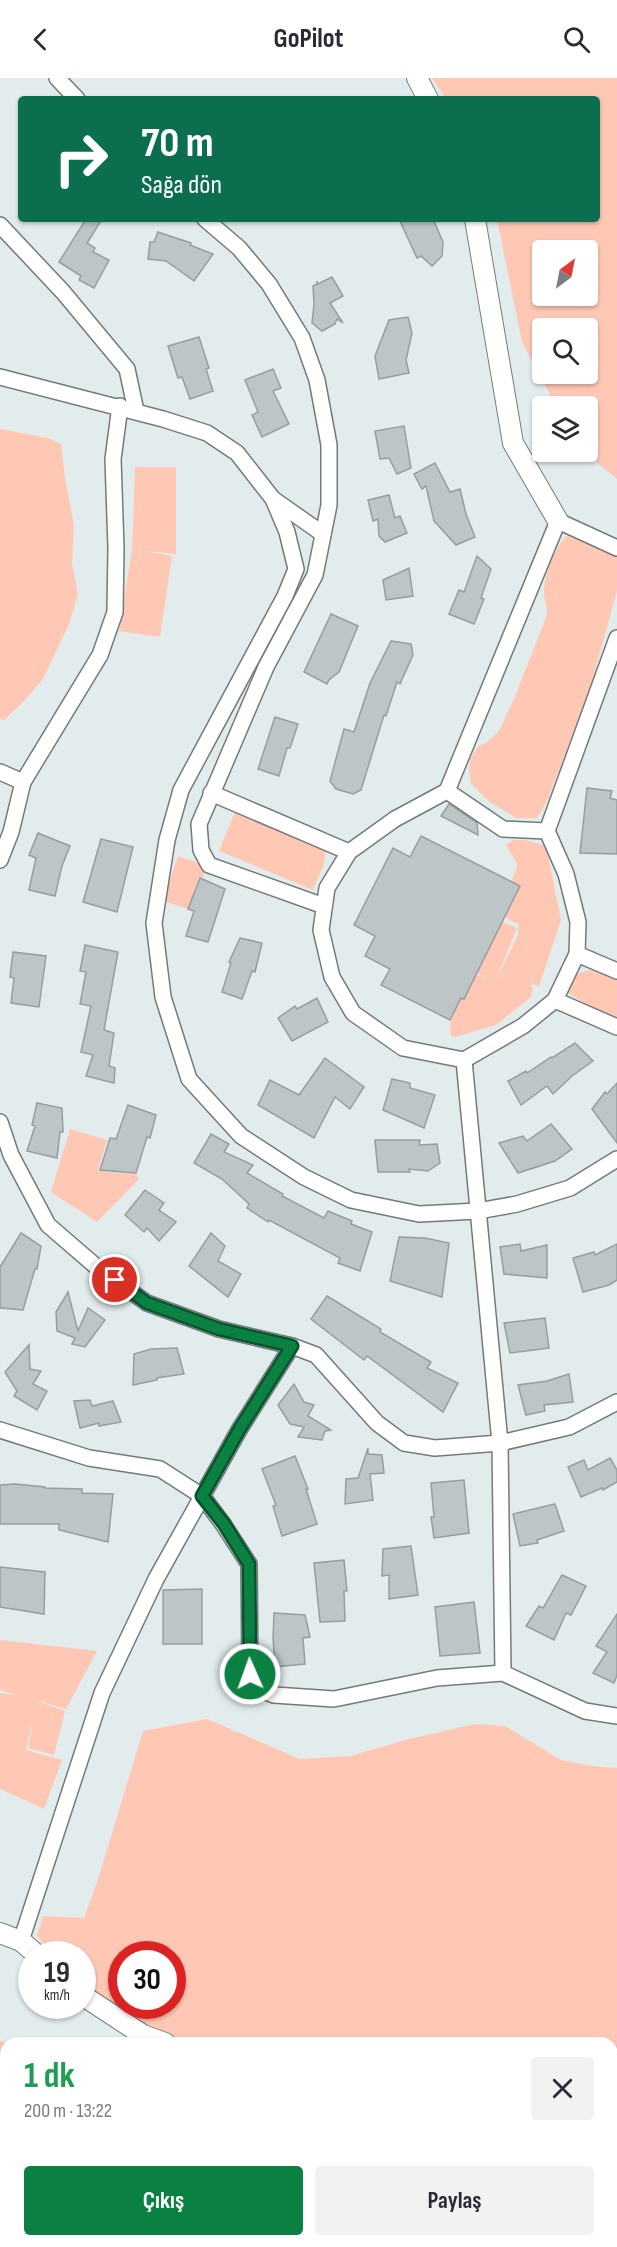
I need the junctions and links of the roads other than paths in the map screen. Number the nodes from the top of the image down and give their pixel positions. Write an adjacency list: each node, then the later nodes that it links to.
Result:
1 (57, 78): 3 (street)
2 (417, 78): 4 (street)
3 (74, 96)
4 (426, 96)
5 (209, 222): 13 (street)
6 (476, 222): 12 (street)
7 (0, 225): 10 (street)
8 (0, 377): 9 (street)
9 (120, 406): 10 (street); 17 (street)
10 (136, 411): 11 (street)
11 (273, 499): 13 (street); 31 (street)
12 (558, 521): 14 (street); 18 (street)
13 (323, 534): 19 (street)
14 (617, 548)
15 (617, 638): 20 (street)
16 (0, 772): 17 (street)
17 (23, 782): 22 (street)
18 (447, 791): 20 (street); 21 (street)
19 (211, 793): 21 (street); 23 (street)
20 (547, 831): 24 (street)
21 (349, 852): 23 (street)
22 (0, 860)
23 (324, 906): 28 (street)
24 (577, 954): 25 (street); 26 (street)
25 (617, 971)
26 (555, 1000): 27 (street); 28 (street)
27 (617, 1027)
28 (464, 1060): 31 (street)
29 (0, 1122): 32 (street)
30 (617, 1159): 31 (street)
31 (478, 1211): 35 (street)
32 (292, 1346): 35 (street); 36 (street)
33 (617, 1402): 35 (street)
34 (0, 1430): 36 (street)
35 (500, 1443): 37 (street)
36 (202, 1496): 37 (street); 40 (street)
37 (503, 1673): 38 (street)
38 (617, 1716)
39 (0, 1933): 41 (street)
40 (30, 1941)
41 (18, 1943)
42 (96, 2004): 43 (street)
43 (148, 2037)

